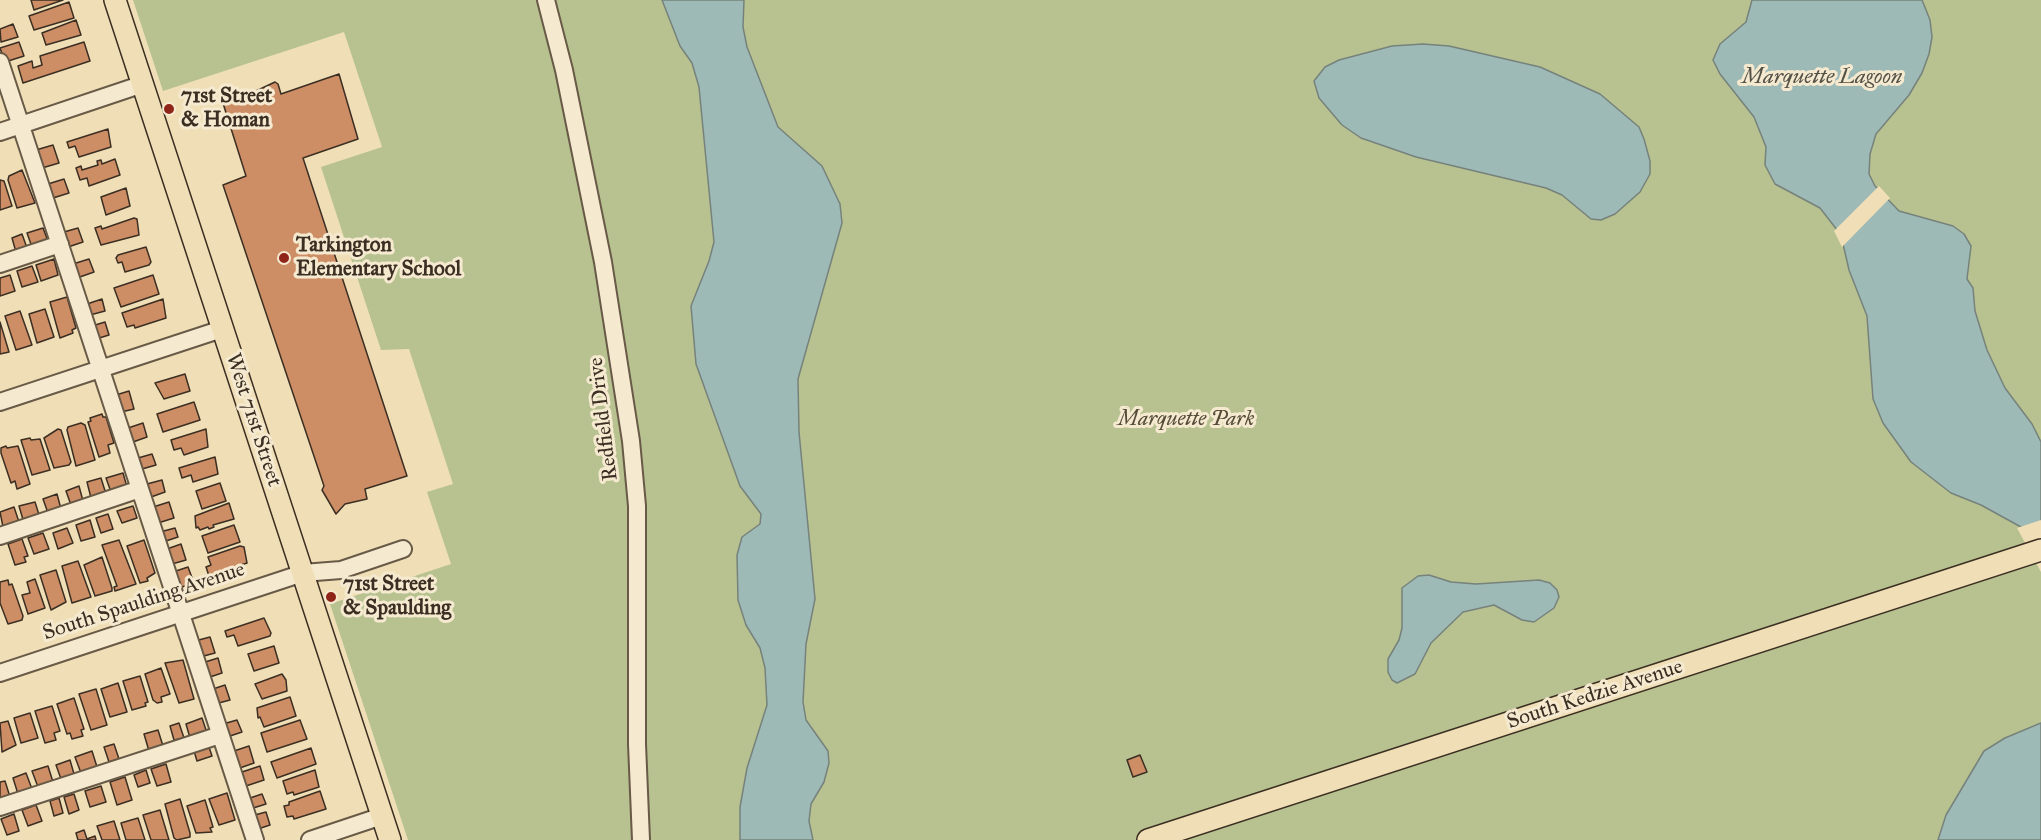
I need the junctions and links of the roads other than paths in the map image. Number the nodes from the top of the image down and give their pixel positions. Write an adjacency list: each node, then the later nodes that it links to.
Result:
1 (115, 0): 4 (main road, West 71st Street)
2 (546, 0): 25 (street, Redfield Drive)
3 (0, 62): 5 (street)
4 (143, 84): 5 (street); 9 (main road, West 71st Street)
5 (21, 125): 6 (street); 7 (street)
6 (0, 132)
7 (60, 244): 8 (street); 10 (street)
8 (0, 264)
9 (222, 328): 10 (street); 16 (main road, West 71st Street)
10 (101, 369): 11 (street); 12 (street)
11 (0, 402)
12 (140, 489): 13 (street); 17 (street)
13 (0, 536)
14 (403, 549): 16 (street, South Spaulding Avenue)
15 (2041, 550): 26 (main road, South Kedzie Avenue)
16 (303, 573): 17 (street, South Spaulding Avenue); 21 (main road, West 71st Street)
17 (181, 614): 18 (street, South Spaulding Avenue); 19 (street)
18 (0, 673)
19 (220, 735): 20 (street); 22 (street)
20 (0, 807)
21 (382, 816): 23 (street); 24 (main road, West 71st Street)
22 (255, 840)
23 (310, 840)
24 (390, 840)
25 (641, 840)
26 (1149, 840)

